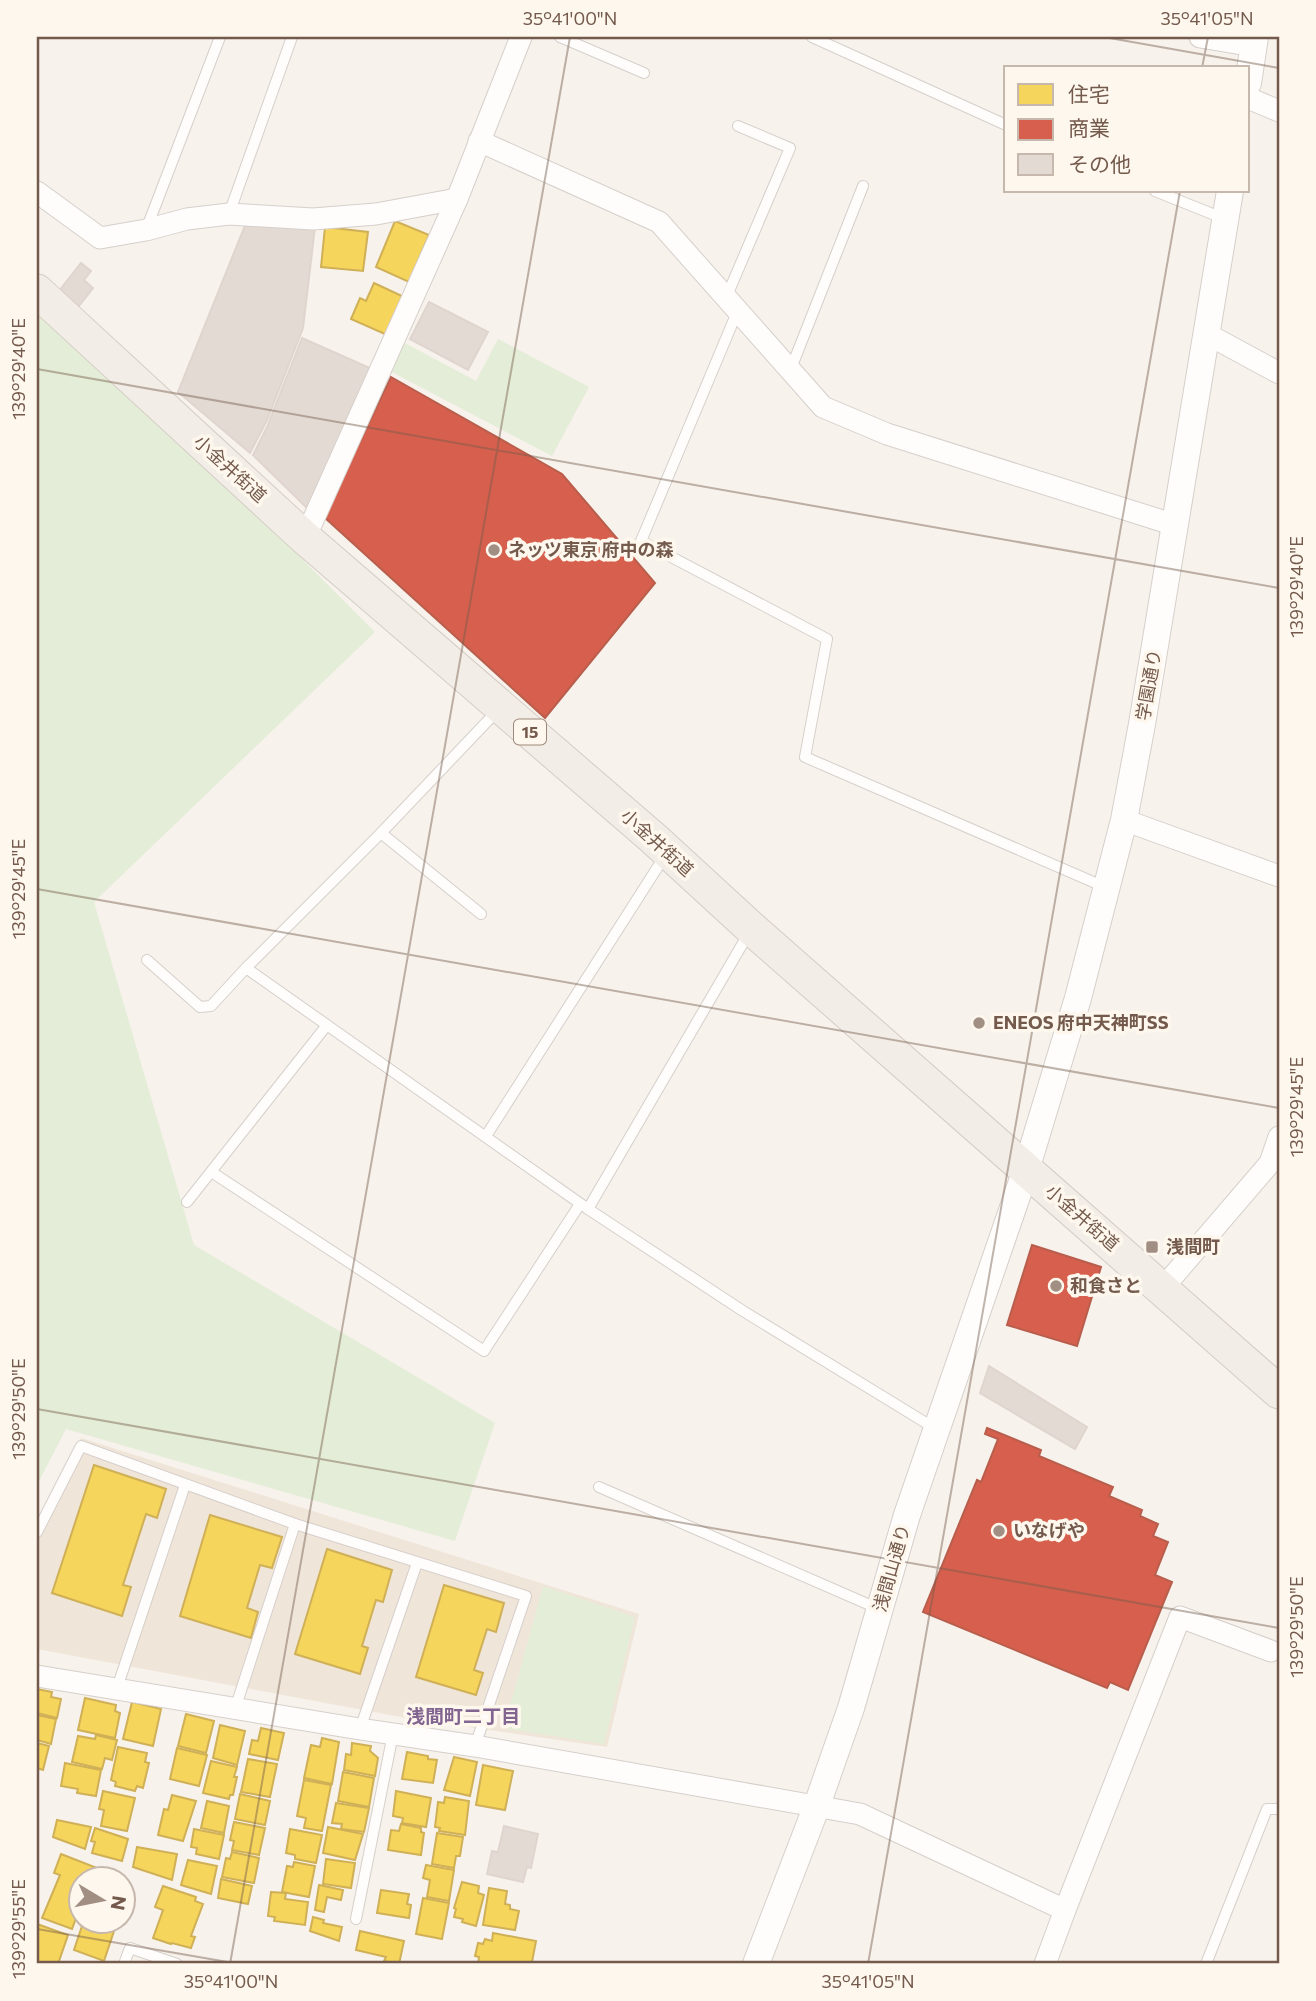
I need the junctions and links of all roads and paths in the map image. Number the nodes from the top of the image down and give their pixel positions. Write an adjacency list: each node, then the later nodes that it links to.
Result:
1 (220, 37): 22 (lane)
2 (292, 37): 20 (lane)
3 (521, 37): 14 (street)
4 (561, 37): 9 (lane)
5 (812, 37): 12 (lane)
6 (1200, 37): 7 (street)
7 (1255, 41): 8 (street)
8 (1250, 71)
9 (644, 73)
10 (1250, 99): 11 (street)
11 (1279, 111)
12 (1004, 124)
13 (738, 126): 24 (lane)
14 (479, 141): 19 (street); 24 (street)
15 (863, 186): 26 (lane)
16 (37, 192): 22 (street)
17 (1157, 192): 21 (lane)
18 (1230, 192): 21 (street, 学園通り)
19 (457, 199): 20 (street); 29 (street)
20 (229, 214): 22 (street)
21 (1225, 219): 25 (street, 学園通り)
22 (146, 230)
23 (37, 291): 29 (main road, 小金井街道 / 15)
24 (732, 304): 26 (street); 35 (lane)
25 (1207, 334): 27 (street); 28 (street, 学園通り)
26 (790, 371): 28 (street)
27 (1279, 373)
28 (1175, 525): 31 (street, 学園通り)
29 (305, 538): 30 (main road, 小金井街道 / 15)
30 (500, 707): 32 (lane); 33 (main road, 小金井街道 / 15)
31 (1124, 820): 34 (street); 35 (street, 学園通り)
32 (381, 833): 36 (lane); 39 (lane)
33 (667, 852): 37 (main road, 小金井街道 / 15); 41 (lane)
34 (1279, 876)
35 (1107, 888): 43 (street, 学園通り)
36 (481, 914)
37 (751, 928): 43 (main road, 小金井街道 / 15); 46 (lane)
38 (148, 960): 39 (lane)
39 (246, 968): 40 (lane)
40 (327, 1025): 41 (lane); 44 (lane)
41 (486, 1136): 46 (lane)
42 (1279, 1137): 47 (street)
43 (1026, 1170): 47 (main road, 小金井街道 / 15); 49 (street, 浅間山通り)
44 (213, 1173): 45 (lane); 46 (lane)
45 (187, 1202)
46 (584, 1207): 49 (lane)
47 (1162, 1289): 48 (main road, 小金井街道 / 15)
48 (1279, 1392)
49 (936, 1429): 55 (street, 浅間山通り)
50 (185, 1485): 52 (lane); 53 (lane); 58 (lane)
51 (599, 1487): 55 (lane)
52 (295, 1524): 54 (lane); 59 (lane)
53 (37, 1532)
54 (417, 1563): 60 (lane); 62 (lane)
55 (880, 1610): 63 (street, 浅間山通り)
56 (1271, 1651): 65 (street)
57 (37, 1676): 58 (street)
58 (117, 1688): 59 (street)
59 (235, 1709): 60 (street)
60 (360, 1729): 61 (street)
61 (393, 1734): 62 (street); 66 (lane)
62 (475, 1746): 63 (street)
63 (816, 1808): 65 (street); 69 (street, 浅間山通り)
64 (1279, 1809): 71 (lane)
65 (1065, 1909): 70 (street)
66 (356, 1919)
67 (124, 1964): 68 (lane)
68 (177, 1964)
69 (756, 1964)
70 (1045, 1964)
71 (1206, 1964)

